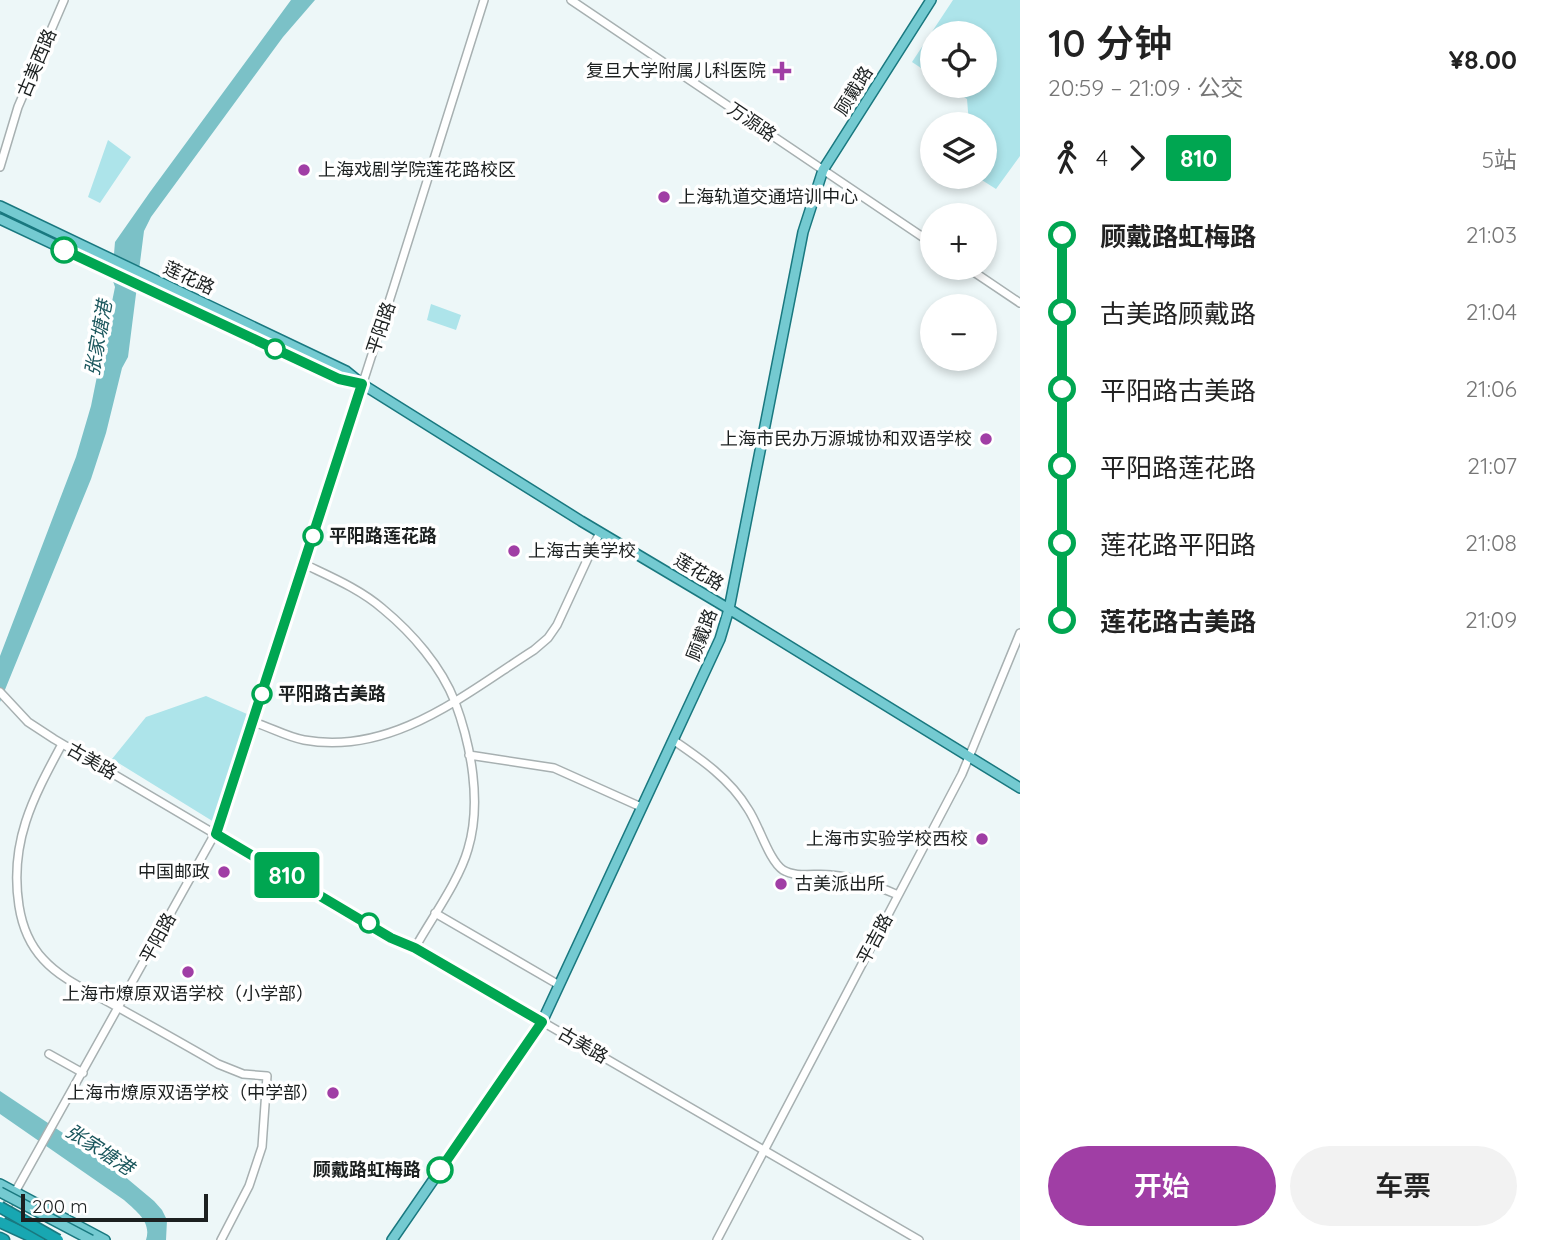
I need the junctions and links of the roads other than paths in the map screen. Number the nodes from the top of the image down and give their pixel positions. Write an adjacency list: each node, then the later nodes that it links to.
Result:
1 (64, 0): 5 (street, 古美西路)
2 (484, 0): 12 (street, 平阳路)
3 (571, 0): 6 (street, 万源路)
4 (931, 0): 6 (main road, 顾戴路)
5 (0, 167)
6 (823, 170): 9 (street, 万源路); 15 (main road, 顾戴路)
7 (0, 206): 12 (main road, 莲花路)
8 (0, 219): 12 (main road, 莲花路)
9 (920, 235)
10 (986, 280): 11 (street)
11 (1020, 303)
12 (362, 384): 13 (main road, 莲花路); 14 (street, 平阳路)
13 (600, 532): 15 (main road, 莲花路); 18 (street)
14 (304, 564): 18 (street); 19 (street, 平阳路)
15 (729, 609): 20 (main road, 顾戴路); 23 (main road, 莲花路)
16 (1020, 633): 23 (street, 平吉路)
17 (0, 692): 21 (street, 古美路)
18 (454, 701): 19 (street); 22 (street)
19 (253, 722): 26 (street, 平阳路)
20 (673, 740): 25 (main road, 顾戴路); 27 (street)
21 (62, 744): 26 (street, 古美路); 31 (street)
22 (469, 755): 25 (street); 28 (street)
23 (970, 757): 24 (main road, 莲花路); 27 (street, 平吉路)
24 (1020, 789)
25 (641, 807): 30 (main road, 顾戴路)
26 (216, 834): 29 (street, 古美路); 31 (street, 平阳路)
27 (898, 895): 35 (street, 平吉路)
28 (435, 912): 29 (street); 30 (street)
29 (415, 948): 32 (street, 古美路)
30 (559, 985): 32 (main road, 顾戴路)
31 (119, 1008): 34 (street, 平阳路); 45 (street)
32 (542, 1022): 35 (street, 古美路); 46 (main road, 顾戴路)
33 (49, 1054): 34 (street)
34 (83, 1073): 38 (street, 平阳路)
35 (763, 1150): 47 (street, 平吉路); 48 (street, 古美路)
36 (0, 1184): 38 (main road)
37 (0, 1192): 43 (main road, bridge)
38 (16, 1193): 40 (street, 平阳路); 44 (main road)
39 (0, 1207): 42 (highway, bridge)
40 (0, 1220): 41 (highway)
41 (38, 1240)
42 (60, 1240)
43 (91, 1240)
44 (105, 1240)
45 (221, 1240)
46 (392, 1240)
47 (717, 1240)
48 (919, 1240)

